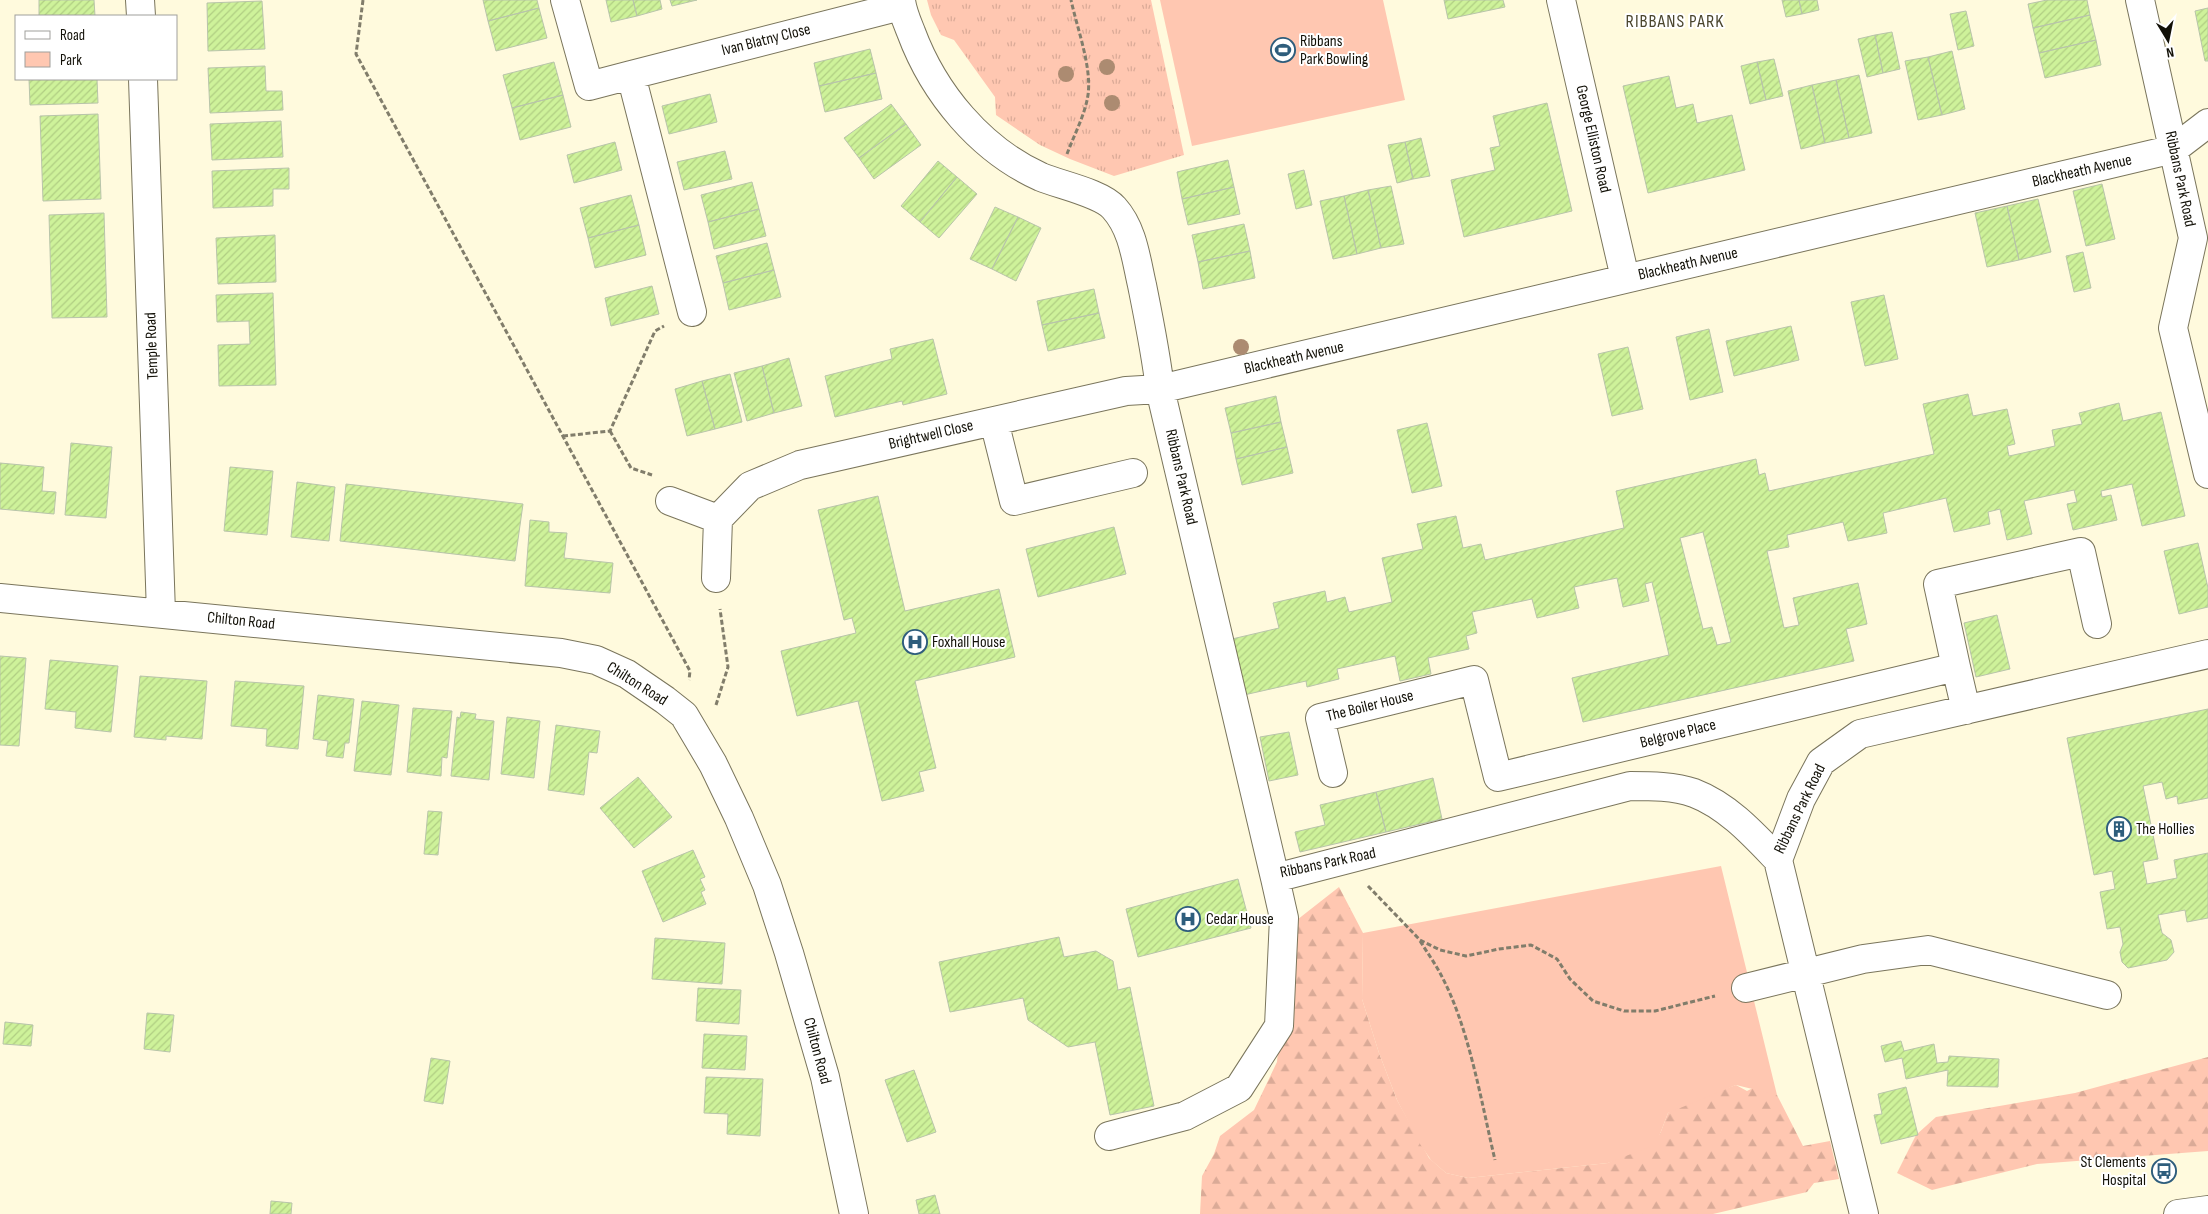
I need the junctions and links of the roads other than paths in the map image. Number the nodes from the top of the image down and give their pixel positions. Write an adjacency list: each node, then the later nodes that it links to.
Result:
1 (140, 0): 6 (street)
2 (564, 0): 7 (street, Ivan Blatny Close)
3 (1561, 0): 11 (street, George Elliston Road)
4 (2140, 0): 10 (street, Ribbans Park Road)
5 (901, 3): 7 (street, Ivan Blatny Close); 13 (street, Ribbans Park Road)
6 (141, 15)
7 (631, 75): 12 (street)
8 (143, 80): 21 (street, Temple Road)
9 (2208, 123): 10 (street, Blackheath Avenue)
10 (2174, 149): 11 (street, Blackheath Avenue); 16 (street, Ribbans Park Road)
11 (1625, 278): 13 (street, Blackheath Avenue)
12 (692, 312)
13 (1160, 390): 14 (street, Brightwell Close); 29 (street, Ribbans Park Road)
14 (994, 421): 15 (street); 18 (street, Brightwell Close)
15 (1133, 473)
16 (2208, 474)
17 (670, 502): 18 (street)
18 (718, 519): 19 (street)
19 (716, 578)
20 (0, 598): 21 (street, Chilton Road)
21 (162, 613): 35 (street, Chilton Road)
22 (2097, 624): 24 (street)
23 (2208, 654): 26 (street, Ribbans Park Road)
24 (1956, 667): 25 (street, Belgrove Place); 26 (street)
25 (1474, 680): 27 (street, The Boiler House)
26 (1966, 710): 28 (street, Ribbans Park Road)
27 (1333, 773)
28 (1778, 860): 29 (street, Ribbans Park Road); 30 (street)
29 (1275, 878): 33 (street)
30 (1805, 974): 31 (street); 32 (street); 36 (street)
31 (1746, 988)
32 (2106, 995)
33 (1109, 1136)
34 (2208, 1210): 37 (street)
35 (854, 1214)
36 (1864, 1214)
37 (2178, 1214)

